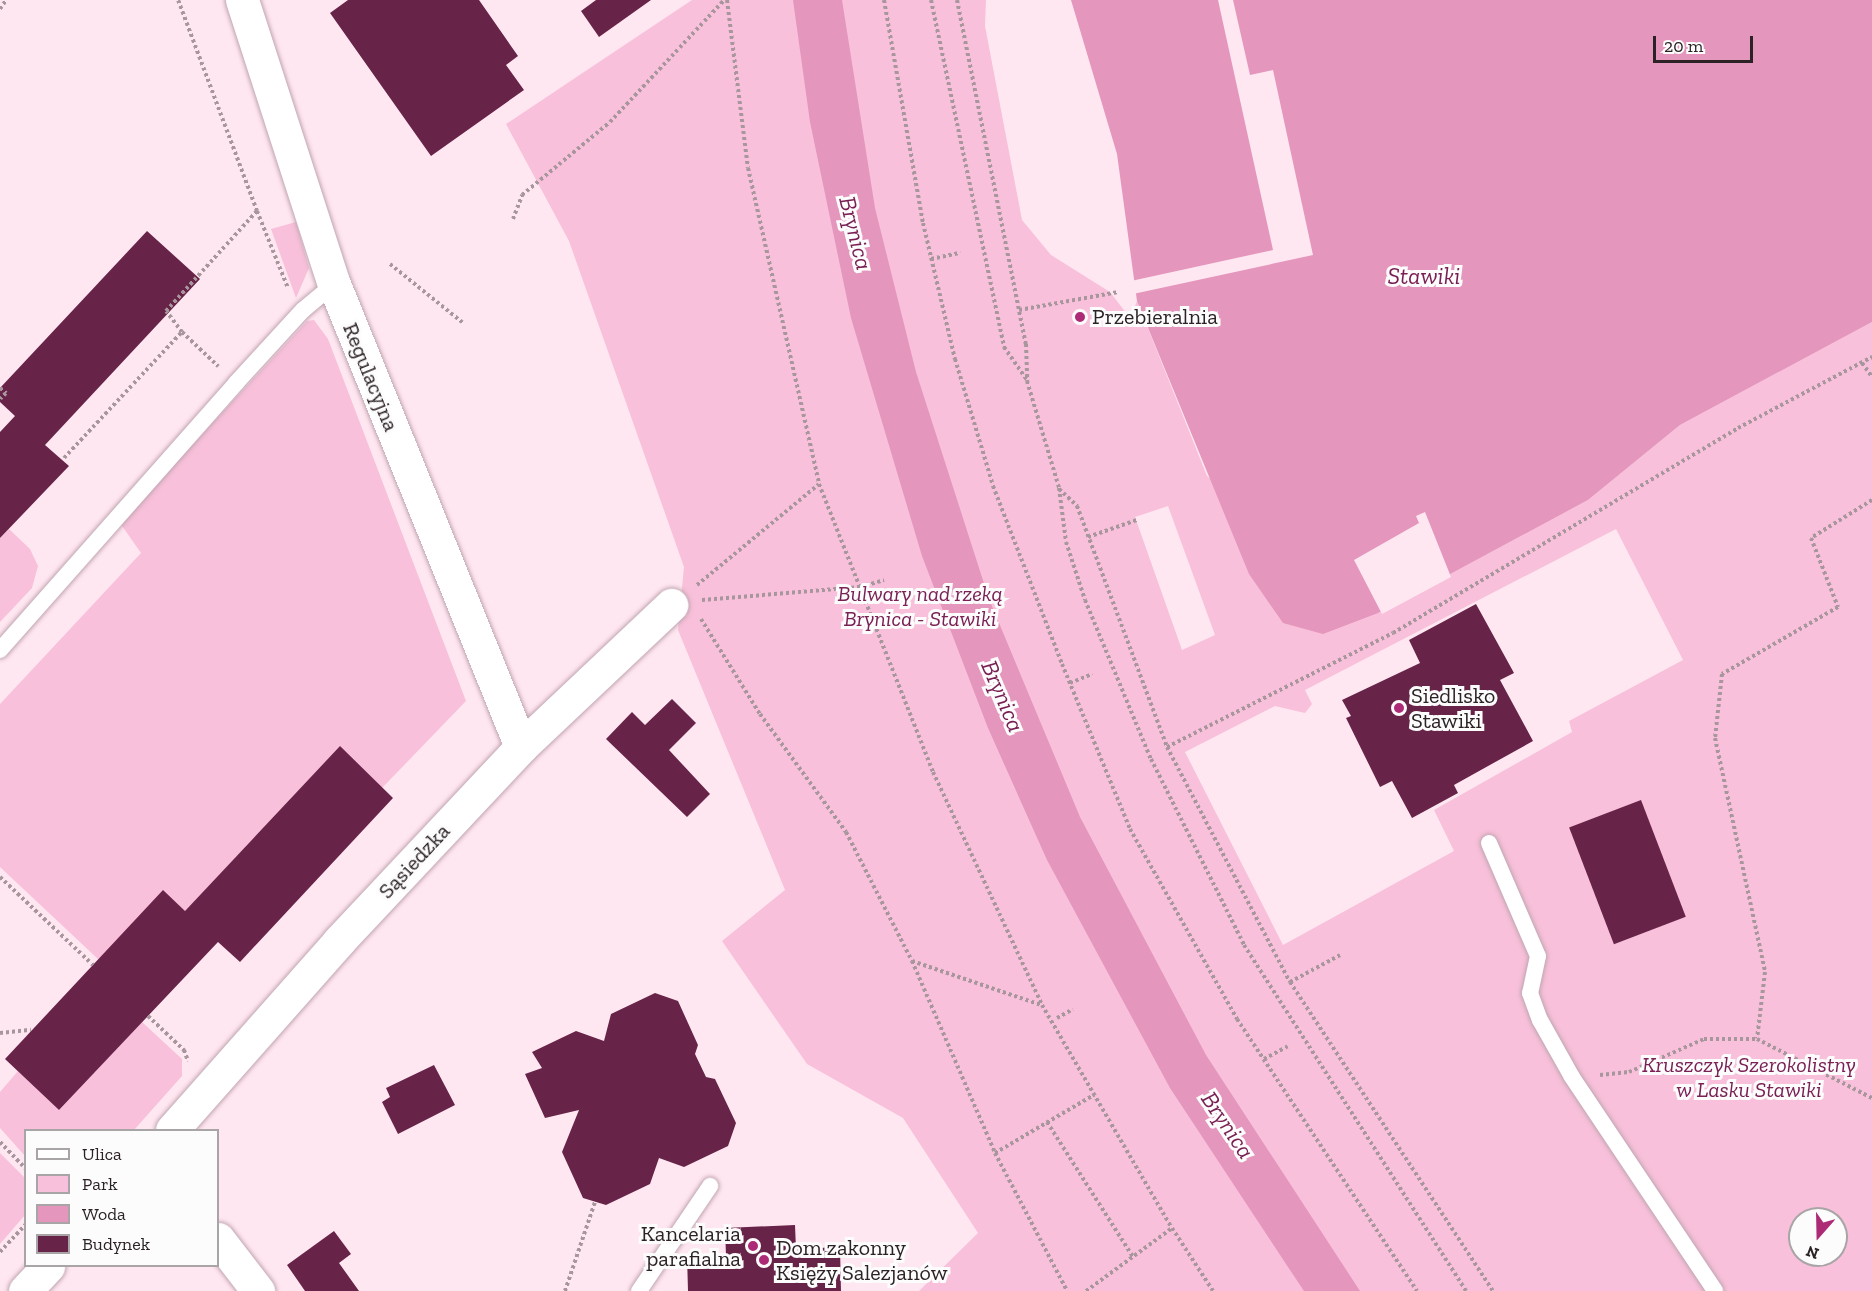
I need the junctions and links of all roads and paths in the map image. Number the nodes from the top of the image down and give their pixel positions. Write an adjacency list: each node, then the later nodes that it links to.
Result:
1 (6, 0): 8 (path)
2 (178, 0): 9 (path)
3 (242, 0): 14 (street, Regulacyjna)
4 (725, 0): 10 (path); 28 (path)
5 (884, 0): 12 (path)
6 (931, 0): 23 (path)
7 (957, 0): 17 (path)
8 (0, 9)
9 (257, 211): 16 (path); 19 (path)
10 (513, 219)
11 (960, 253): 12 (path)
12 (932, 259): 38 (path)
13 (390, 264): 18 (path)
14 (334, 284): 16 (lane); 39 (street, Regulacyjna)
15 (1118, 292): 17 (path)
16 (303, 310): 24 (lane)
17 (1019, 310): 23 (path)
18 (463, 324)
19 (182, 332): 24 (path); 27 (path)
20 (1872, 357): 21 (path)
21 (1862, 363): 22 (path); 40 (path)
22 (1872, 377)
23 (1027, 381): 29 (path)
24 (236, 383): 36 (lane)
25 (0, 388): 26 (path)
26 (0, 399)
27 (64, 458)
28 (819, 484): 34 (path); 35 (path)
29 (1059, 488): 32 (path); 81 (path)
30 (1872, 500): 53 (path)
31 (1137, 520): 32 (path)
32 (1088, 537): 40 (path)
33 (884, 580): 34 (path)
34 (860, 587): 35 (path); 47 (path)
35 (683, 601): 39 (street, Sąsiedzka); 44 (path)
36 (0, 650)
37 (1092, 674): 38 (path)
38 (1070, 683): 55 (path)
39 (521, 747): 61 (street, Sąsiedzka)
40 (1167, 747): 46 (path)
41 (1489, 843): 57 (lane)
42 (0, 877): 45 (path)
43 (1340, 955): 46 (path)
44 (912, 961): 47 (path); 63 (path)
45 (93, 965)
46 (1290, 982): 82 (path)
47 (1042, 1005): 58 (path)
48 (1073, 1009): 50 (path)
49 (148, 1016): 56 (path)
50 (1057, 1018)
51 (31, 1030): 52 (path)
52 (0, 1033)
53 (1757, 1039): 57 (path); 59 (path)
54 (1288, 1046): 55 (path)
55 (1264, 1059): 80 (path)
56 (190, 1069)
57 (1572, 1077): 83 (lane)
58 (1094, 1095): 60 (path); 68 (path)
59 (1872, 1098)
60 (1047, 1122): 63 (path); 71 (path)
61 (174, 1129)
62 (0, 1142): 64 (path)
63 (995, 1153): 77 (path)
64 (24, 1167)
65 (710, 1186): 76 (lane)
66 (595, 1202): 75 (path)
67 (24, 1226): 70 (path)
68 (1172, 1228): 71 (path); 79 (path)
69 (219, 1240): 74 (street)
70 (0, 1252)
71 (1133, 1257): 78 (path)
72 (47, 1267): 73 (street)
73 (25, 1291)
74 (258, 1291)
75 (565, 1291)
76 (639, 1291)
77 (1067, 1291)
78 (1086, 1291)
79 (1213, 1291)
80 (1417, 1291)
81 (1466, 1291)
82 (1493, 1291)
83 (1715, 1291)

